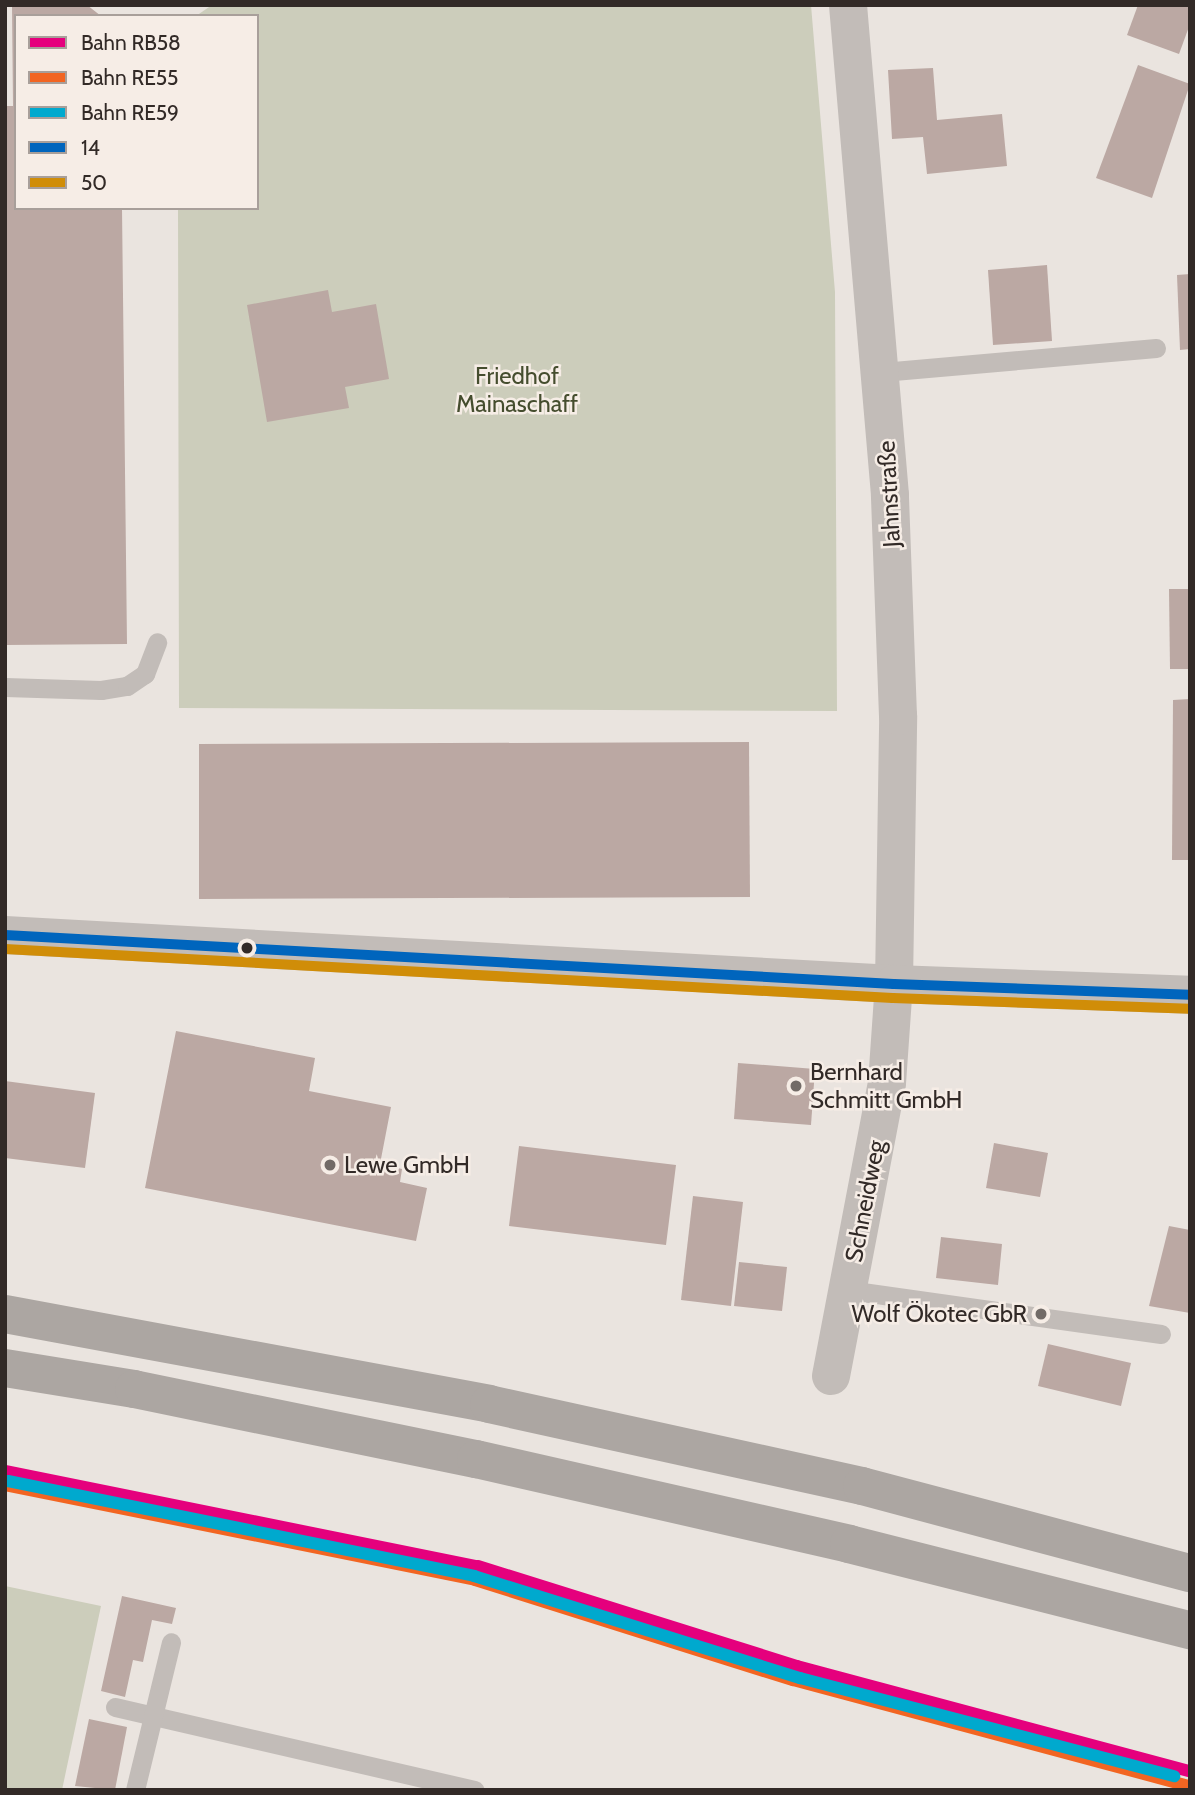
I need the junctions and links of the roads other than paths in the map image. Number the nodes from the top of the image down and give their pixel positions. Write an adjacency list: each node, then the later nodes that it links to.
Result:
1 (848, 5): 3 (street, Jahnstraße)
2 (1156, 348): 3 (lane)
3 (881, 372): 7 (street, Jahnstraße)
4 (157, 642): 5 (lane)
5 (5, 687)
6 (5, 936): 7 (street)
7 (894, 984): 8 (street); 9 (street, Schneidweg)
8 (1190, 995)
9 (848, 1290): 11 (lane); 13 (street, Schneidweg)
10 (5, 1314): 14 (highway)
11 (1161, 1334)
12 (5, 1368): 15 (highway)
13 (831, 1376)
14 (1190, 1573)
15 (1190, 1630)
16 (171, 1642): 18 (lane)
17 (115, 1707): 18 (lane)
18 (154, 1716): 19 (lane); 20 (lane)
19 (135, 1790)
20 (475, 1790)

